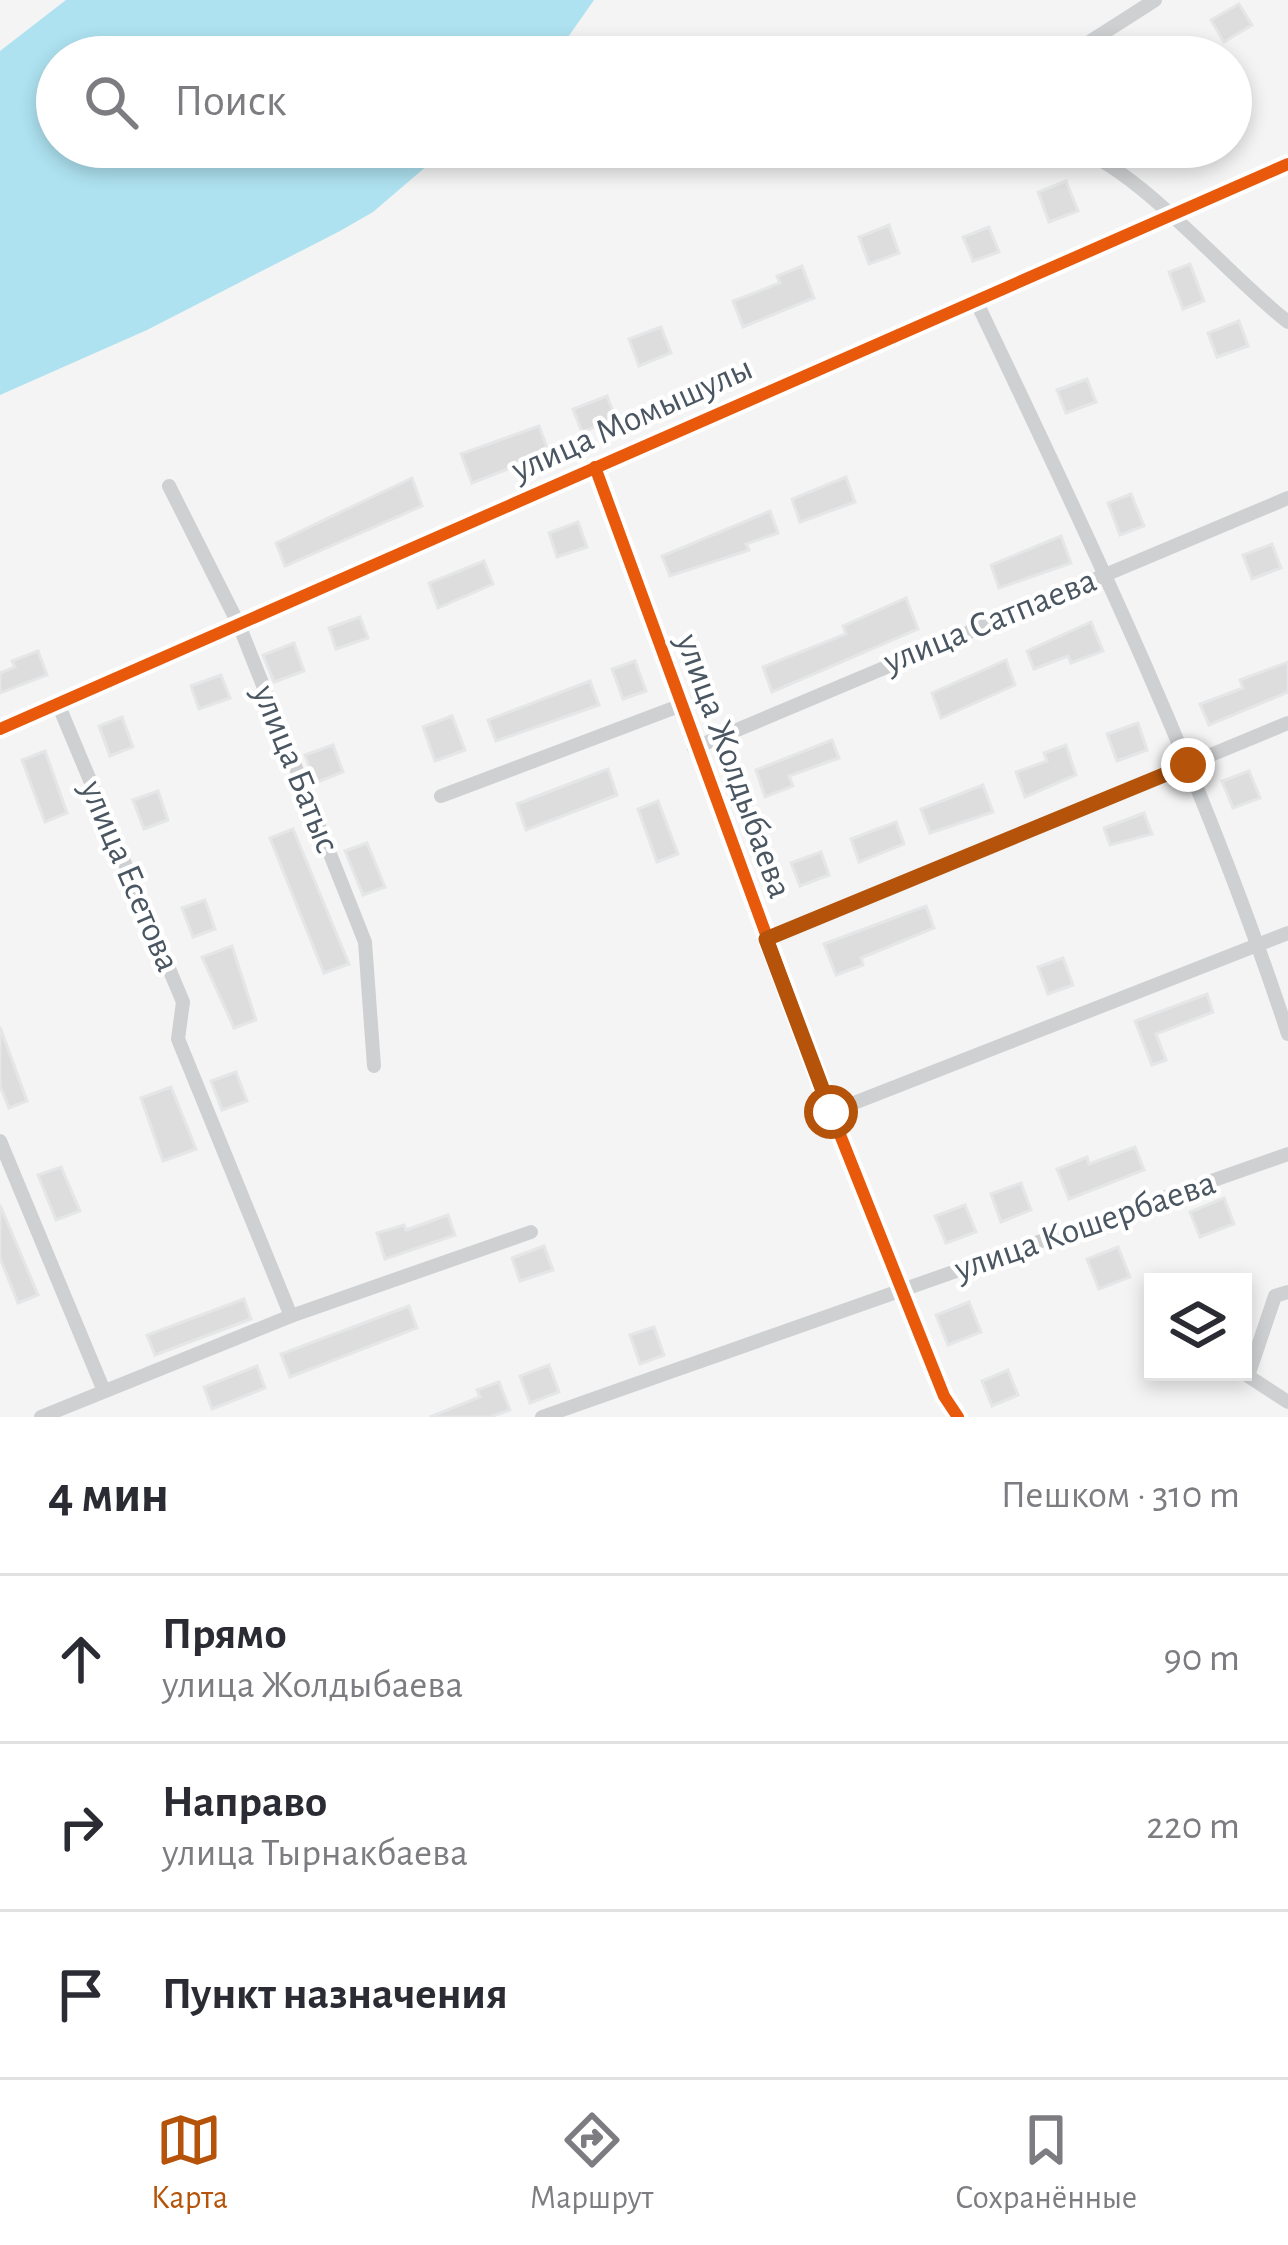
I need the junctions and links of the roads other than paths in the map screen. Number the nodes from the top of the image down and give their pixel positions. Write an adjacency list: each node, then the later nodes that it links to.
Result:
1 (1154, 0): 2 (street)
2 (1098, 36)
3 (1288, 164): 5 (street, улица Момышулы)
4 (1107, 168): 5 (street)
5 (1169, 217): 6 (street, улица Момышулы); 7 (street)
6 (976, 301): 8 (street, улица Момышулы); 11 (street)
7 (1288, 322)
8 (595, 467): 12 (street, улица Момышулы); 14 (street, улица Жолдыбаева)
9 (169, 486): 12 (street, улица Батыс)
10 (1288, 498): 11 (street, улица Сатпаева)
11 (1107, 573): 17 (street, улица Сатпаева); 18 (street)
12 (239, 625): 13 (street, улица Момышулы); 24 (street, улица Батыс)
13 (58, 704): 16 (street, улица Момышулы); 31 (street, улица Есетова)
14 (679, 706): 17 (street, улица Жолдыбаева); 19 (street)
15 (1288, 723): 18 (street)
16 (0, 729)
17 (694, 748): 21 (street, улица Жолдыбаева)
18 (1188, 765): 21 (street); 22 (street)
19 (441, 796)
20 (1288, 933): 22 (street)
21 (766, 939): 25 (street, улица Жолдыбаева)
22 (1259, 945): 23 (street); 25 (street)
23 (1288, 1034)
24 (374, 1066)
25 (831, 1112): 29 (street, улица Жолдыбаева)
26 (0, 1141): 32 (street)
27 (1288, 1154): 29 (street, улица Кошербаева)
28 (531, 1232): 31 (street)
29 (902, 1290): 35 (street, улица Кошербаева); 36 (street, улица Жолдыбаева)
30 (1288, 1292): 33 (street)
31 (291, 1316): 32 (street)
32 (104, 1391): 34 (street)
33 (1288, 1402)
34 (41, 1417)
35 (542, 1417)
36 (958, 1417)

